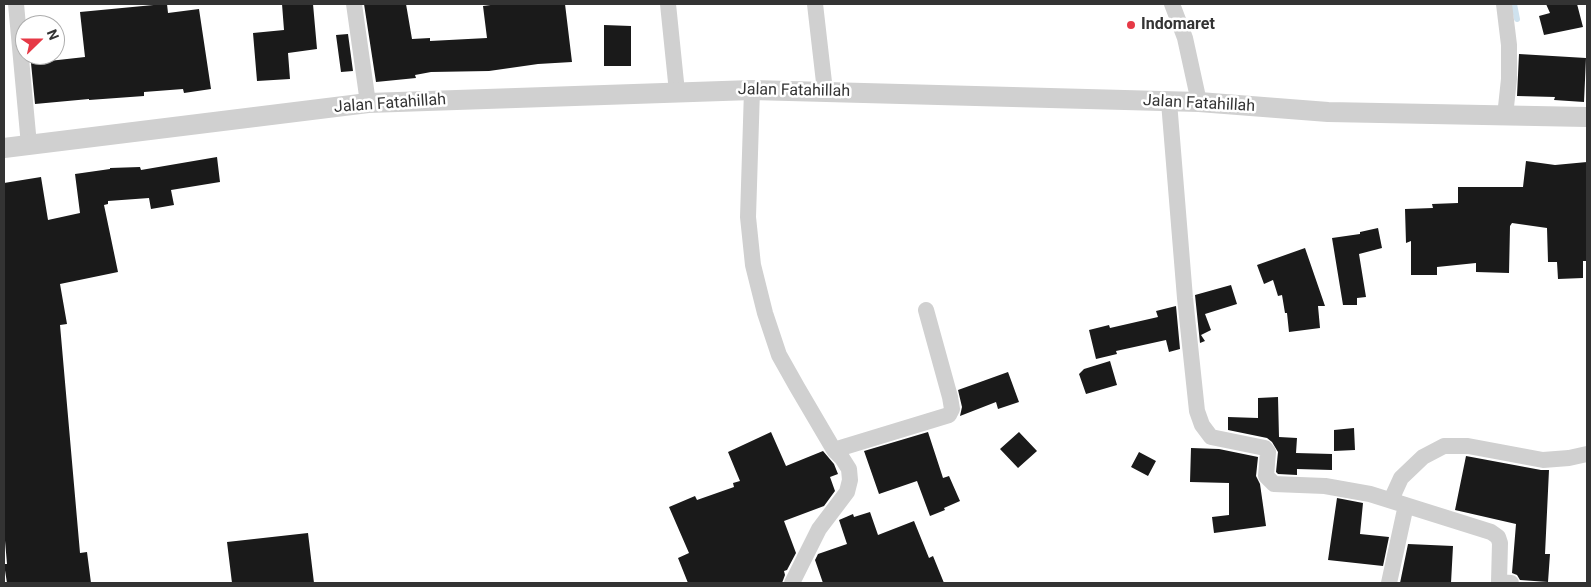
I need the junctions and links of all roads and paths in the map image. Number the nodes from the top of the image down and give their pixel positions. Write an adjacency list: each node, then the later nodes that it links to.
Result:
1 (16, 4): 15 (street)
2 (354, 4): 12 (street)
3 (668, 4): 9 (street)
4 (815, 4): 8 (street)
5 (1172, 4): 11 (street)
6 (1504, 4): 13 (street)
7 (752, 90): 8 (street, Jalan Fatahillah); 9 (street, Jalan Fatahillah); 18 (street)
8 (825, 91): 10 (street, Jalan Fatahillah)
9 (677, 92): 12 (street, Jalan Fatahillah)
10 (1170, 102): 11 (street, Jalan Fatahillah); 20 (street)
11 (1198, 102): 13 (street, Jalan Fatahillah)
12 (368, 103): 15 (street, Jalan Fatahillah)
13 (1505, 116): 14 (street, Jalan Fatahillah)
14 (1587, 117)
15 (29, 145): 16 (street, Jalan Fatahillah)
16 (4, 148)
17 (926, 310): 18 (street)
18 (834, 450): 21 (street)
19 (1587, 454): 20 (street)
20 (1398, 503): 22 (street); 23 (street)
21 (798, 581)
22 (1389, 583)
23 (1511, 583)

